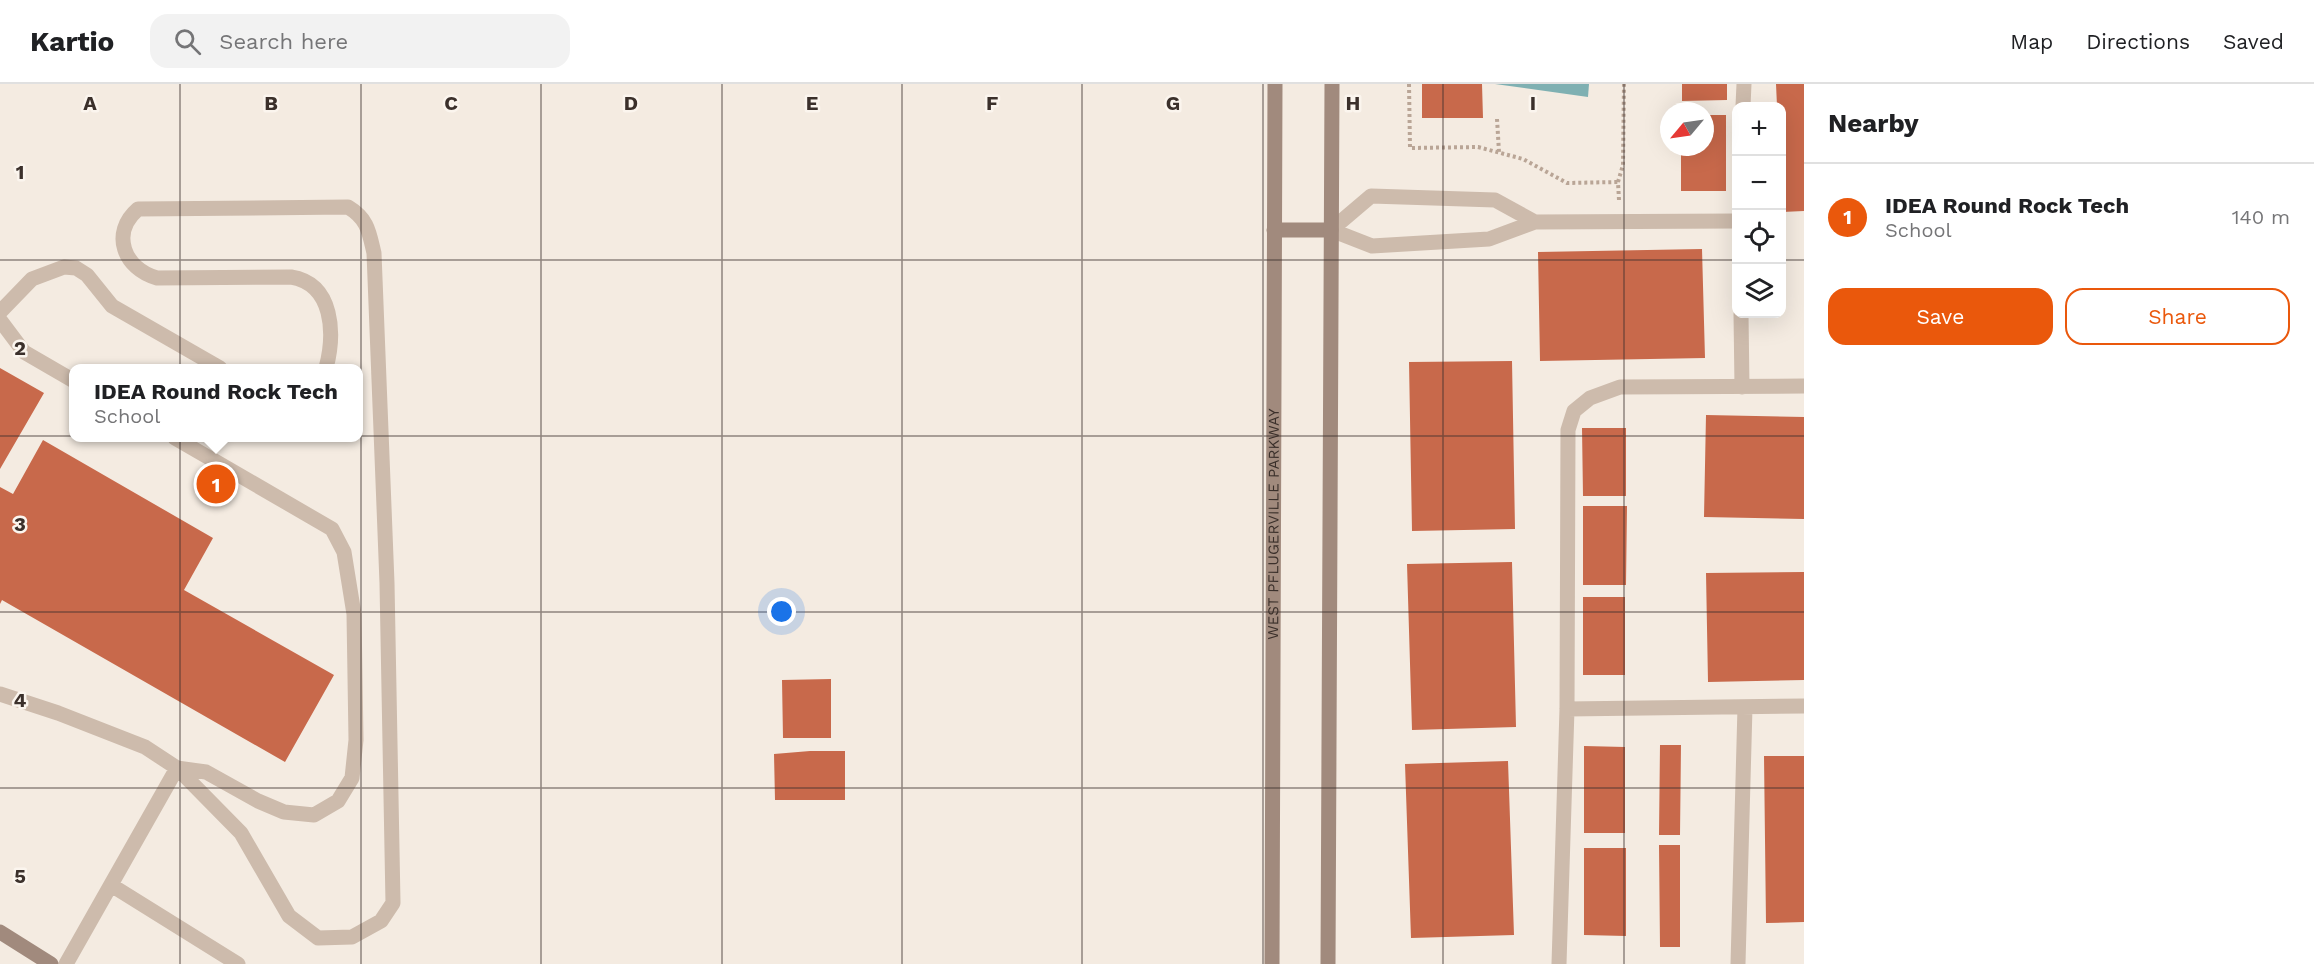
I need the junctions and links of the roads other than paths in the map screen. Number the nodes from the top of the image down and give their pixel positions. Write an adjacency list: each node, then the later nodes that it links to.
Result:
1 (1275, 84): 7 (main road, WEST PFLUGERVILLE PARKWAY)
2 (1332, 84): 8 (main road)
3 (1744, 84): 4 (lane)
4 (1743, 102)
5 (1732, 221): 6 (lane)
6 (1535, 222): 8 (lane); 8 (lane)
7 (1274, 230): 8 (main road); 28 (main road, WEST PFLUGERVILLE PARKWAY)
8 (1331, 231): 29 (main road)
9 (0, 312): 12 (lane)
10 (1741, 318): 16 (lane)
11 (0, 320): 14 (lane)
12 (211, 364)
13 (327, 364): 22 (lane)
14 (69, 378)
15 (1804, 386): 16 (lane)
16 (1742, 387): 21 (lane)
17 (182, 442): 22 (lane)
18 (0, 694): 22 (lane)
19 (1804, 706): 20 (lane)
20 (1745, 707): 21 (lane); 31 (lane)
21 (1567, 709): 30 (lane)
22 (177, 768): 23 (lane)
23 (111, 885): 26 (lane); 27 (lane)
24 (0, 932): 25 (main road)
25 (51, 964)
26 (66, 964)
27 (238, 964)
28 (1272, 964)
29 (1328, 964)
30 (1559, 964)
31 (1738, 964)

